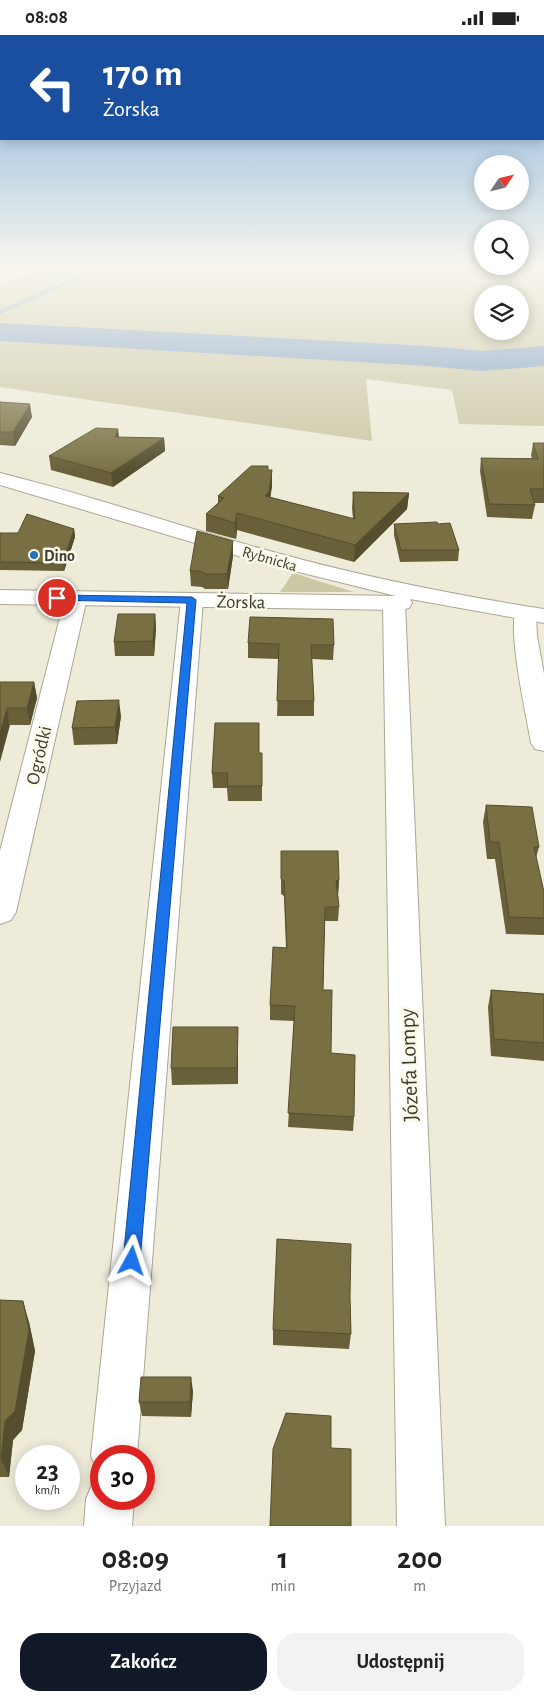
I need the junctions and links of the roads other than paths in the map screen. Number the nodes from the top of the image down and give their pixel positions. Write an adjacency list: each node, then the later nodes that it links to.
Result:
1 (0, 479): 2 (street, Rybnicka)
2 (280, 561): 6 (street); 7 (street, Rybnicka)
3 (0, 597): 4 (street, Żorska)
4 (76, 598): 5 (street, Żorska); 11 (street, Ogródki)
5 (192, 600): 6 (street, Żorska); 12 (street)
6 (257, 601): 8 (street, Żorska)
7 (453, 602): 8 (street, Żorska); 9 (street, Rybnicka)
8 (394, 603): 15 (street, Józefa Lompy)
9 (534, 615): 10 (street)
10 (544, 743)
11 (0, 912)
12 (115, 1445)
13 (109, 1510): 14 (street)
14 (108, 1526)
15 (422, 1526)

